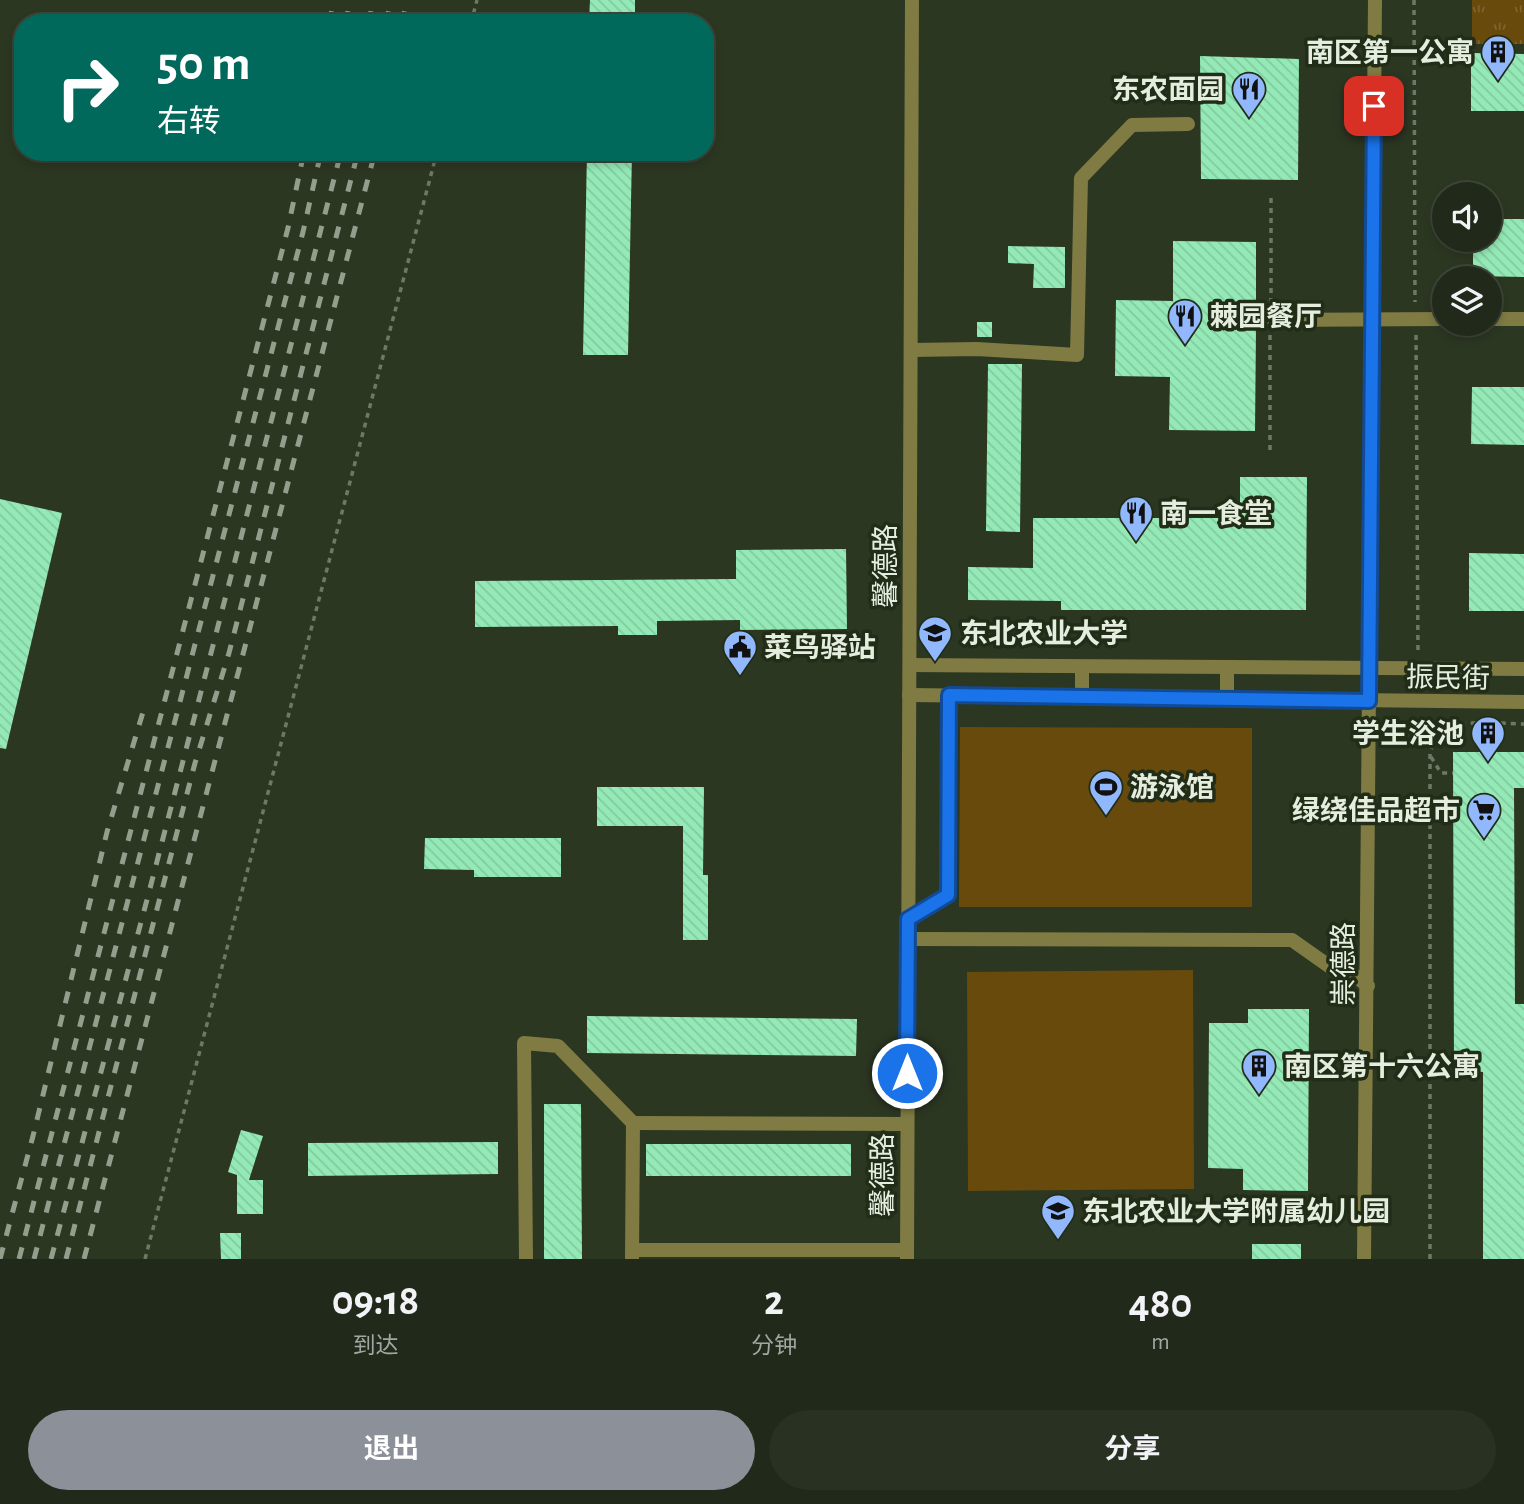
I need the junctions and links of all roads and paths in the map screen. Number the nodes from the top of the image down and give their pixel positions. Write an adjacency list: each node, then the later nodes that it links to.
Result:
1 (912, 0): 12 (street, 馨德路)
2 (1374, 0): 6 (street, 崇德路)
3 (1414, 0): 7 (path)
4 (1188, 124): 12 (street)
5 (435, 161): 35 (path)
6 (1371, 318): 7 (street); 11 (street); 16 (street, 崇德路)
7 (1415, 318): 8 (street); 17 (path)
8 (1432, 319)
9 (1502, 319): 10 (street)
10 (1524, 319)
11 (1261, 320)
12 (911, 350): 13 (street, 馨德路)
13 (909, 665): 14 (street, 振民街); 19 (street, 馨德路)
14 (1082, 667): 15 (street, 振民街); 21 (street)
15 (1227, 667): 16 (street, 振民街); 22 (street)
16 (1369, 668): 17 (street, 振民街); 23 (street, 崇德路)
17 (1418, 669): 18 (street, 振民街)
18 (1524, 669)
19 (909, 695): 20 (street, 振民街); 28 (street, 馨德路)
20 (949, 695): 21 (street, 振民街); 28 (street)
21 (1082, 697): 22 (street, 振民街)
22 (1227, 699): 23 (street, 振民街)
23 (1369, 701): 24 (street, 振民街); 30 (street, 崇德路)
24 (1524, 702)
25 (1524, 724): 26 (path)
26 (1430, 752): 27 (path); 38 (path)
27 (1453, 774)
28 (908, 919): 29 (street, 馨德路)
29 (908, 939): 30 (street); 32 (street, 馨德路)
30 (1368, 986): 37 (street, 崇德路)
31 (633, 1123): 32 (street); 33 (street); 36 (street)
32 (907, 1124): 34 (street, 馨德路)
33 (632, 1254): 34 (street)
34 (907, 1254)
35 (145, 1259)
36 (526, 1259)
37 (1364, 1259)
38 (1430, 1259)

